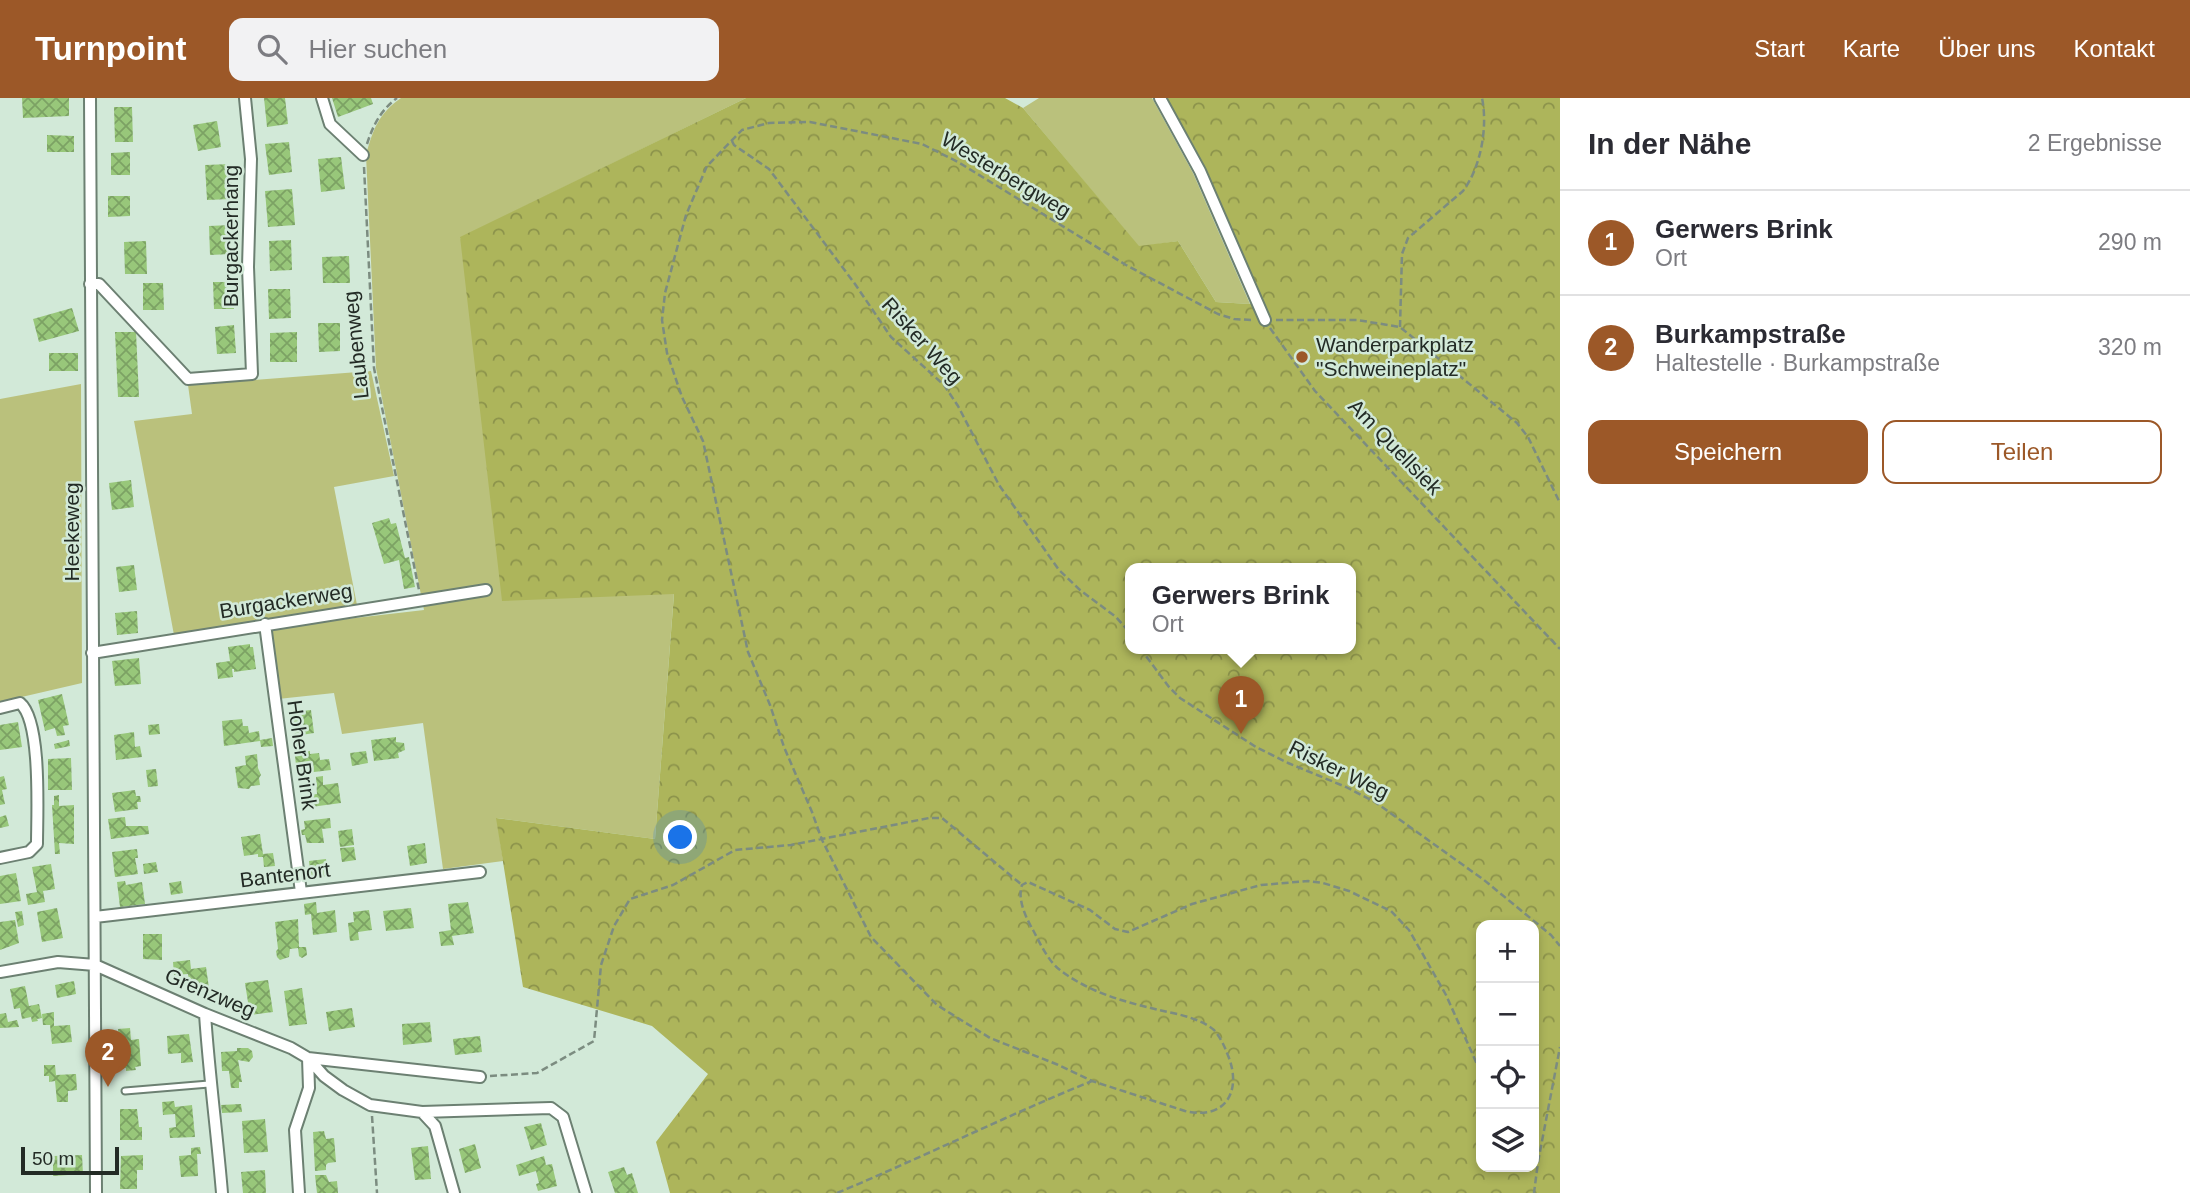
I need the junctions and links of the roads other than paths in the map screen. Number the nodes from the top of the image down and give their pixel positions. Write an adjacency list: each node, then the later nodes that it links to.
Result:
1 (90, 98): 6 (street, Heekeweg)
2 (245, 98): 6 (street, Burgackerhang)
3 (322, 98): 5 (street)
4 (1160, 98): 7 (street)
5 (363, 155)
6 (90, 284): 10 (street, Heekeweg)
7 (1265, 320)
8 (486, 590): 9 (street, Burgackerweg)
9 (265, 624): 10 (street, Burgackerweg); 14 (street, Hoher Brink)
10 (92, 653): 15 (street, Heekeweg)
11 (0, 708): 12 (street)
12 (0, 858)
13 (480, 872): 14 (street, Bantenort)
14 (301, 892): 15 (street, Bantenort)
15 (95, 917): 16 (street, Heekeweg)
16 (95, 965): 17 (street, Grenzweg); 18 (street, Grenzweg); 24 (street, Heekeweg)
17 (0, 972)
18 (205, 1014): 19 (street, Grenzweg); 21 (street)
19 (308, 1058): 20 (street, Grenzweg); 23 (street, Grenzweg); 26 (street)
20 (480, 1077)
21 (209, 1084): 22 (lane); 25 (street)
22 (125, 1091)
23 (422, 1112): 27 (street); 28 (street, Grenzweg)
24 (96, 1193)
25 (222, 1193)
26 (299, 1193)
27 (454, 1193)
28 (586, 1193)

